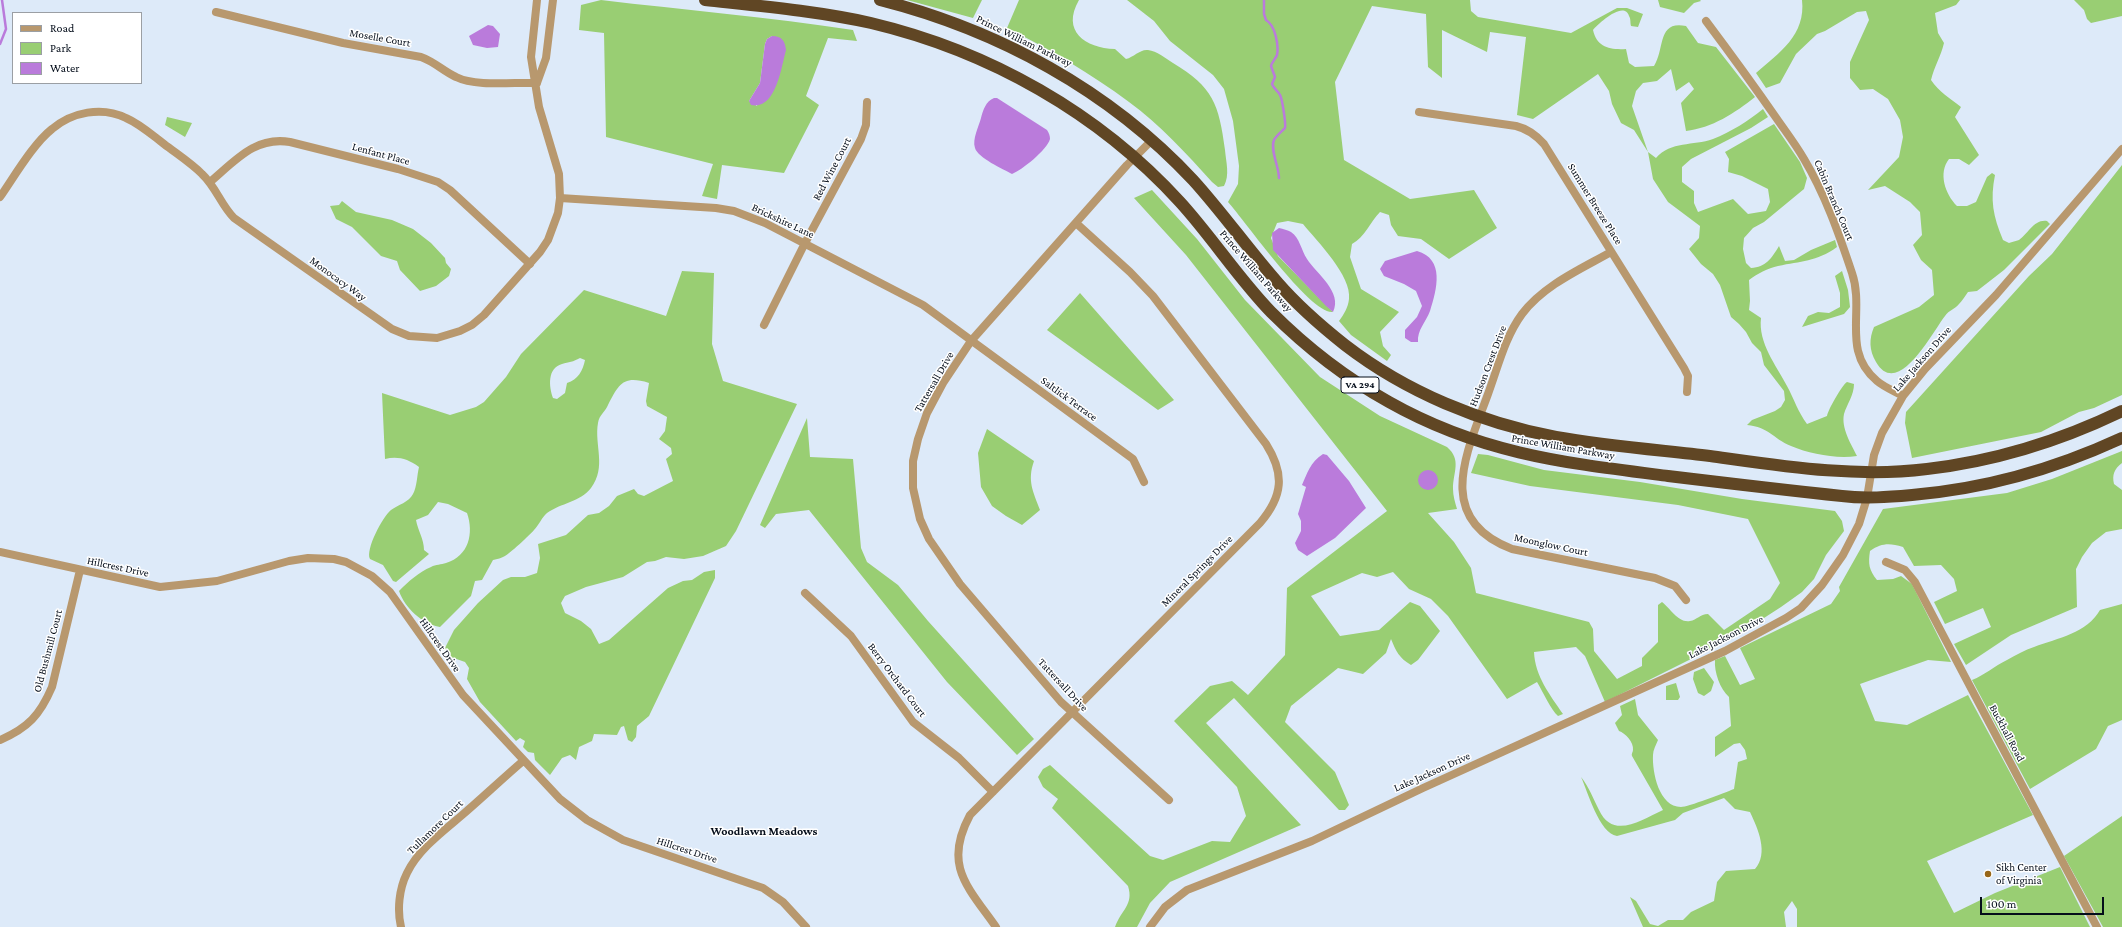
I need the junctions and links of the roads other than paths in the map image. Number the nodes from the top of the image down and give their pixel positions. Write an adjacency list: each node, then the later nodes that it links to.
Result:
1 (537, 0): 7 (street, Monocacy Way)
2 (553, 0): 7 (street, Monocacy Way)
3 (705, 0): 12 (highway, Prince William Parkway / VA 294)
4 (880, 0): 10 (highway, Prince William Parkway / VA 294)
5 (216, 12): 7 (street, Moselle Court)
6 (1706, 21): 23 (street, Cabin Branch Court)
7 (537, 83): 15 (street, Monocacy Way)
8 (867, 102): 17 (street, Red Wine Court)
9 (1419, 112): 18 (street, Summer Breeze Place)
10 (1152, 140): 12 (street, Tattersall Drive); 25 (highway, Prince William Parkway / VA 294)
11 (2122, 149): 23 (street, Lake Jackson Drive)
12 (1134, 158): 16 (street, Tattersall Drive); 27 (highway, Prince William Parkway / VA 294)
13 (210, 182): 14 (street, Monocacy Way); 19 (street, Lenfant Place); 19 (street, Monocacy Way)
14 (0, 197)
15 (560, 198): 17 (street, Brickshire Lane); 19 (street, Monocacy Way)
16 (1076, 223): 21 (street, Tattersall Drive); 36 (street, Mineral Springs Drive)
17 (804, 244): 20 (street, Red Wine Court); 21 (street, Brickshire Lane)
18 (1612, 252): 22 (street, Summer Breeze Place); 25 (street, Hudson Crest Drive)
19 (530, 264)
20 (764, 325)
21 (971, 341): 29 (street, Saltlick Terrace); 36 (street, Tattersall Drive)
22 (1687, 392)
23 (1903, 396): 28 (street, Lake Jackson Drive)
24 (2122, 411): 28 (highway, Prince William Parkway / VA 294)
25 (1480, 417): 27 (street, Hudson Crest Drive); 28 (highway, Prince William Parkway / VA 294)
26 (2122, 438): 30 (highway, Prince William Parkway / VA 294)
27 (1472, 440): 30 (highway, Prince William Parkway / VA 294); 35 (street, Moonglow Court)
28 (1871, 472): 30 (street, Lake Jackson Drive)
29 (1144, 482)
30 (1867, 498): 44 (street, Lake Jackson Drive)
31 (0, 552): 33 (street, Hillcrest Drive)
32 (1886, 562): 45 (street, Buckhall Road)
33 (80, 570): 37 (street, Old Bushmill Court); 38 (street, Hillcrest Drive)
34 (805, 593): 39 (street, Berry Orchard Court)
35 (1686, 600)
36 (1072, 712): 39 (street, Mineral Springs Drive); 40 (street, Tattersall Drive)
37 (0, 740)
38 (523, 761): 41 (street, Tullamore Court); 42 (street, Hillcrest Drive)
39 (993, 792): 43 (street, Mineral Springs Drive)
40 (1169, 800)
41 (401, 927)
42 (806, 927)
43 (996, 927)
44 (1150, 927)
45 (2097, 927)

